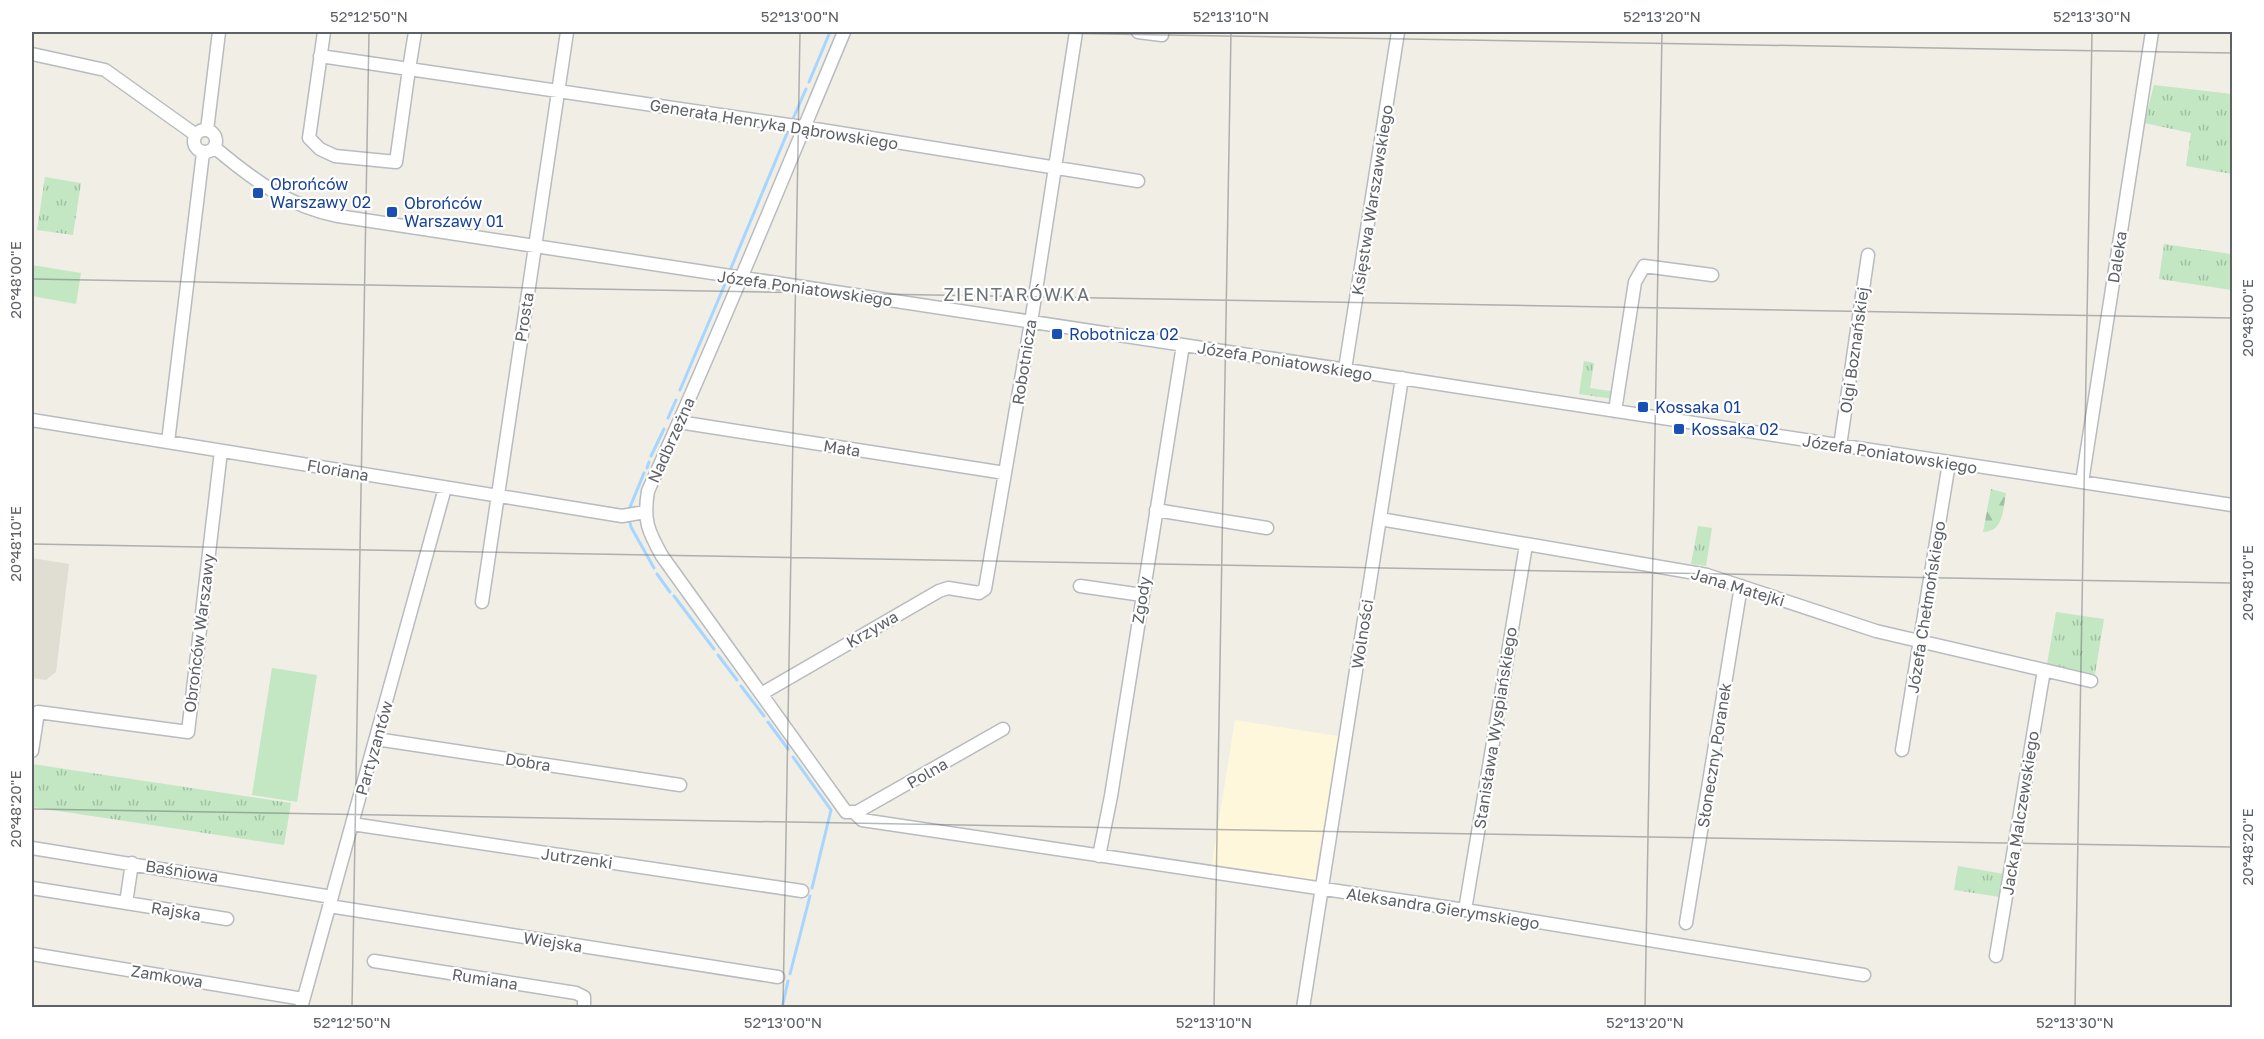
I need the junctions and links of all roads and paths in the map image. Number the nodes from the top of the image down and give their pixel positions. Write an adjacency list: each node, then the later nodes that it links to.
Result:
1 (219, 32): 16 (street)
2 (324, 32): 12 (street)
3 (415, 32): 13 (street)
4 (567, 32): 14 (street, Prosta)
5 (844, 32): 15 (street, Nadbrzeżna)
6 (1076, 32): 18 (street, Robotnicza)
7 (1138, 32): 10 (street)
8 (1398, 32): 26 (street, Księstwa Warszawskiego)
9 (2152, 32): 36 (street, Daleka)
10 (1162, 35)
11 (32, 54): 16 (street)
12 (320, 56): 13 (street, Generała Henryka Dąbrowskiego); 13 (street)
13 (409, 69): 14 (street, Generała Henryka Dąbrowskiego)
14 (558, 91): 15 (street, Generała Henryka Dąbrowskiego); 20 (street, Prosta)
15 (804, 127): 18 (street, Generała Henryka Dąbrowskiego); 23 (street, Nadbrzeżna)
16 (201, 132): 17 (street); 17 (street)
17 (208, 150): 20 (street, Józefa Poniatowskiego); 31 (street)
18 (1054, 169): 19 (street, Generała Henryka Dąbrowskiego); 24 (street, Robotnicza)
19 (1138, 181)
20 (535, 246): 23 (street, Józefa Poniatowskiego); 38 (street, Prosta)
21 (1868, 255): 32 (street, Olgi Boznańskiej)
22 (1712, 275): 28 (street)
23 (742, 279): 24 (street, Józefa Poniatowskiego); 30 (street, Nadbrzeżna)
24 (1031, 322): 25 (street, Józefa Poniatowskiego); 35 (street, Robotnicza)
25 (1183, 345): 26 (street, Józefa Poniatowskiego); 40 (street, Zgody)
26 (1345, 369): 27 (street, Józefa Poniatowskiego)
27 (1401, 378): 28 (street, Józefa Poniatowskiego); 42 (street, Wolności)
28 (1616, 411): 32 (street, Józefa Poniatowskiego)
29 (32, 420): 31 (street, Floriana)
30 (678, 424): 35 (street, Mała); 41 (street, Nadbrzeżna)
31 (168, 442): 33 (street, Floriana)
32 (1840, 446): 34 (street, Józefa Poniatowskiego)
33 (221, 451): 37 (street, Floriana); 57 (street, Obrońców Warszawy)
34 (1949, 463): 36 (street, Józefa Poniatowskiego); 50 (street, Józefa Chełmońskiego)
35 (1005, 473): 45 (street, Robotnicza)
36 (2082, 482): 39 (street, Józefa Poniatowskiego)
37 (445, 488): 38 (street, Floriana); 55 (street, Partyzantów)
38 (497, 496): 41 (street, Floriana); 49 (street, Prosta)
39 (2232, 505)
40 (1156, 510): 43 (street); 48 (street, Zgody)
41 (633, 514): 53 (street, Nadbrzeżna)
42 (1380, 519): 44 (street, Jana Matejki); 65 (street, Wolności)
43 (1267, 528)
44 (1526, 545): 47 (street, Jana Matejki); 69 (street, Stanisława Wyspiańskiego)
45 (987, 585): 53 (street, Krzywa)
46 (1080, 586): 48 (street)
47 (1742, 586): 50 (street, Jana Matejki); 71 (street, Słoneczny Poranek)
48 (1142, 595): 62 (street, Zgody)
49 (482, 602)
50 (1920, 642): 51 (street, Jana Matejki); 56 (street, Józefa Chełmońskiego)
51 (2044, 670): 52 (street, Jana Matejki); 73 (street, Jacka Malczewskiego)
52 (2091, 681)
53 (760, 694): 59 (street, Nadbrzeżna)
54 (1003, 729): 59 (street, Polna)
55 (376, 739): 58 (street, Dobra); 60 (street, Partyzantów)
56 (1902, 750)
57 (32, 751)
58 (680, 785)
59 (852, 813): 62 (street, Aleksandra Gierymskiego)
60 (352, 824): 66 (street, Jutrzenki); 67 (street, Partyzantów)
61 (32, 848): 63 (street, Baśniowa)
62 (1099, 856): 65 (street, Aleksandra Gierymskiego)
63 (132, 863): 67 (street, Baśniowa); 68 (street)
64 (32, 888): 68 (street, Rajska)
65 (1321, 889): 69 (street, Aleksandra Gierymskiego); 79 (street, Wolności)
66 (802, 891)
67 (330, 901): 76 (street, Wiejska); 77 (street, Partyzantów)
68 (126, 903): 70 (street, Rajska)
69 (1465, 910): 75 (street, Aleksandra Gierymskiego)
70 (226, 919)
71 (1686, 923)
72 (32, 954): 77 (street, Zamkowa)
73 (1996, 956)
74 (374, 961): 78 (street, Rumiana)
75 (1864, 975)
76 (778, 977)
77 (302, 1003)
78 (584, 1008)
79 (1303, 1008)

